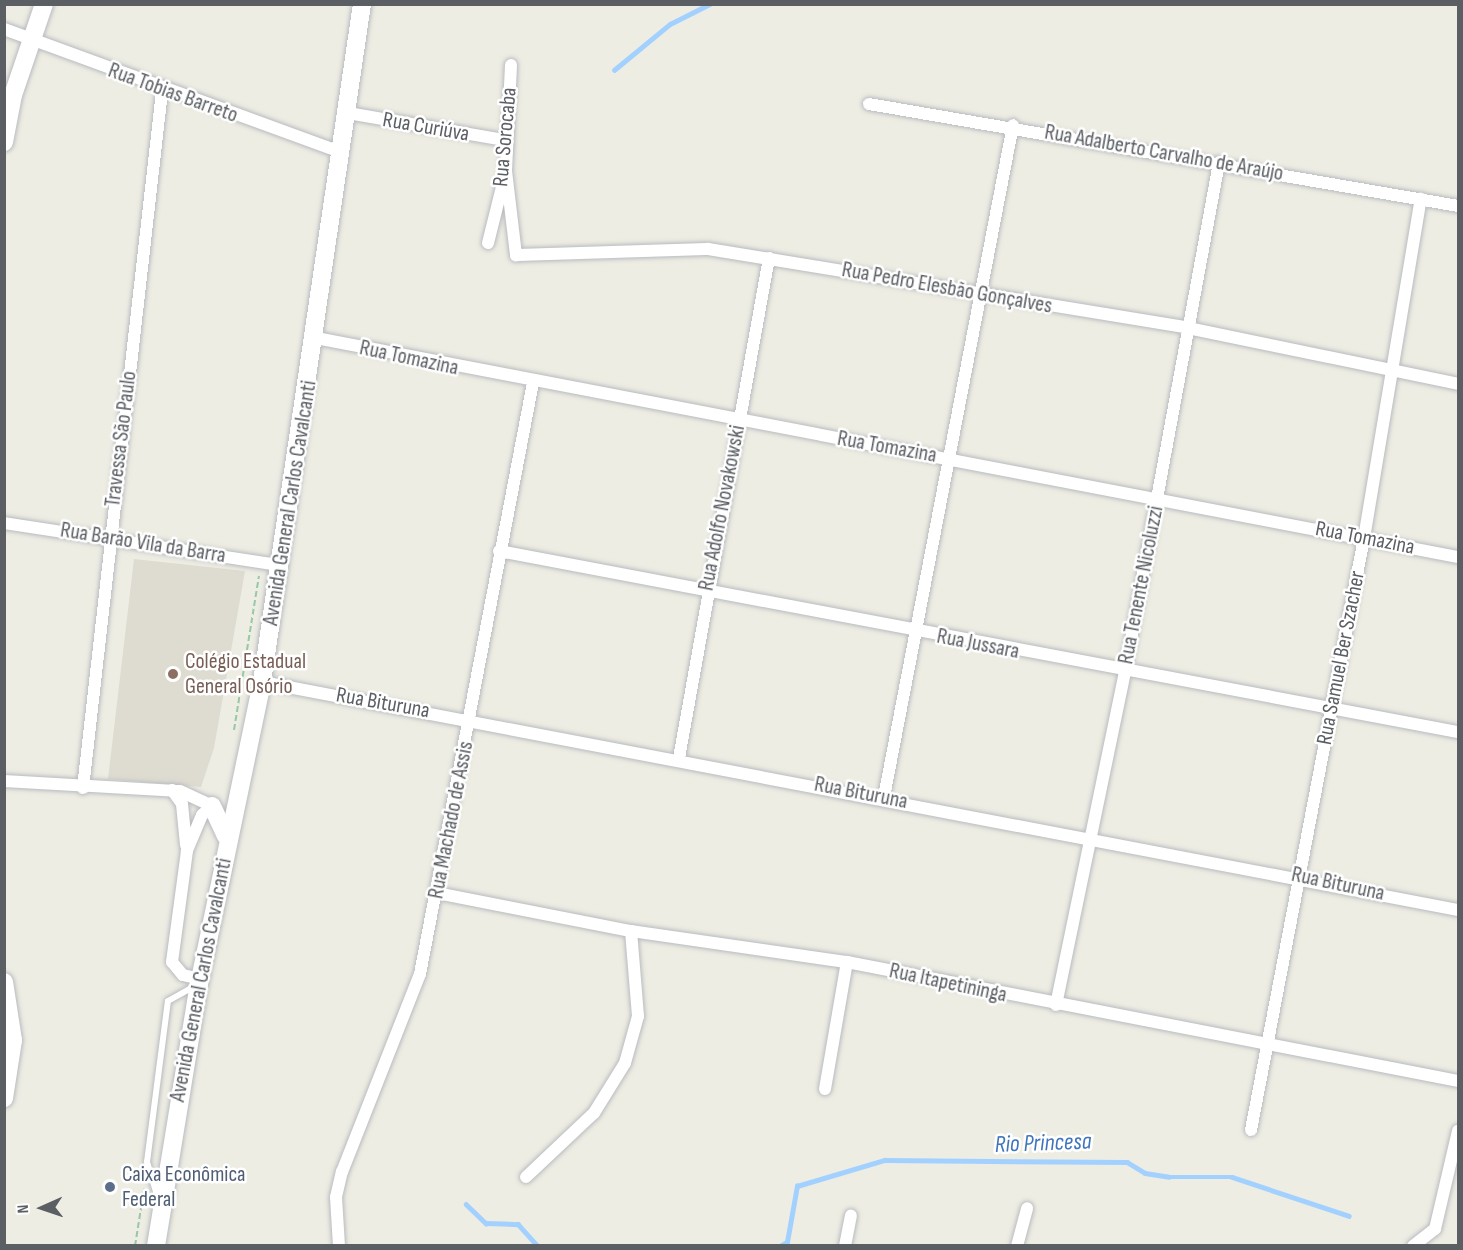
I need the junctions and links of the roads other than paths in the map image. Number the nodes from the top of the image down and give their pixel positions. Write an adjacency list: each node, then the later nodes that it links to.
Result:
1 (44, 4): 4 (main road)
2 (362, 4): 8 (main road, Avenida General Carlos Cavalcanti)
3 (4, 29): 4 (street, Rua Tobias Barreto)
4 (33, 40): 6 (street, Rua Tobias Barreto); 11 (main road)
5 (511, 65): 10 (street, Rua Sorocaba)
6 (162, 91): 12 (street, Rua Tobias Barreto); 29 (street, Travessa São Paulo)
7 (869, 104): 9 (street, Rua Adalberto Carvalho de Araújo)
8 (348, 113): 10 (street, Rua Curiúva); 12 (main road, Avenida General Carlos Cavalcanti)
9 (1013, 125): 13 (street, Rua Adalberto Carvalho de Araújo); 19 (street)
10 (505, 140): 14 (street, Rua Sorocaba)
11 (4, 142)
12 (342, 153): 21 (main road, Avenida General Carlos Cavalcanti)
13 (1219, 163): 15 (street, Rua Adalberto Carvalho de Araújo); 20 (street, Rua Tenente Nicoluzzi)
14 (506, 171): 17 (street, Rua Sorocaba); 18 (street, Rua Pedro Elesbão Gonçalves)
15 (1421, 199): 16 (street, Rua Adalberto Carvalho de Araújo); 22 (street, Rua Samuel Ber Szacher)
16 (1458, 206)
17 (488, 243)
18 (770, 258): 19 (street, Rua Pedro Elesbão Gonçalves); 25 (street, Rua Adolfo Novakowski)
19 (982, 296): 20 (street, Rua Pedro Elesbão Gonçalves); 26 (street)
20 (1188, 328): 22 (street, Rua Pedro Elesbão Gonçalves); 27 (street, Rua Tenente Nicoluzzi)
21 (316, 338): 23 (street, Rua Tomazina); 33 (main road, Avenida General Carlos Cavalcanti)
22 (1394, 372): 24 (street, Rua Pedro Elesbão Gonçalves); 30 (street, Rua Samuel Ber Szacher)
23 (533, 382): 25 (street, Rua Tomazina); 31 (street, Rua Machado de Assis)
24 (1458, 384)
25 (740, 421): 26 (street, Rua Tomazina); 34 (street, Rua Adolfo Novakowski)
26 (947, 458): 27 (street, Rua Tomazina); 35 (street)
27 (1158, 498): 30 (street, Rua Tomazina); 36 (street, Rua Tenente Nicoluzzi)
28 (4, 523): 29 (street, Rua Barão Vila da Barra)
29 (110, 537): 33 (street, Rua Barão Vila da Barra); 43 (street, Travessa São Paulo)
30 (1364, 538): 32 (street, Rua Tomazina); 38 (street, Rua Samuel Ber Szacher)
31 (499, 551): 34 (street, Rua Jussara); 39 (street, Rua Machado de Assis)
32 (1458, 557)
33 (280, 564): 37 (main road, Avenida General Carlos Cavalcanti)
34 (706, 586): 35 (street, Rua Jussara); 41 (street, Rua Adolfo Novakowski)
35 (915, 632): 36 (street, Rua Jussara); 45 (street)
36 (1125, 672): 38 (street, Rua Jussara); 47 (street, Rua Tenente Nicoluzzi)
37 (262, 682): 39 (street, Rua Bituruna); 49 (main road, Avenida General Carlos Cavalcanti)
38 (1330, 708): 40 (street, Rua Jussara); 50 (street, Rua Samuel Ber Szacher)
39 (471, 719): 41 (street, Rua Bituruna); 51 (street, Rua Machado de Assis)
40 (1458, 732)
41 (679, 758): 45 (street, Rua Bituruna)
42 (4, 781): 43 (street)
43 (83, 788): 44 (street)
44 (172, 790): 46 (street); 48 (street, Avenida General Carlos Cavalcanti)
45 (884, 797): 47 (street, Rua Bituruna)
46 (212, 806): 48 (street); 49 (main road)
47 (1092, 839): 50 (street, Rua Bituruna); 57 (street, Rua Tenente Nicoluzzi)
48 (187, 851): 56 (street)
49 (225, 852): 56 (main road, Avenida General Carlos Cavalcanti)
50 (1301, 876): 52 (street, Rua Bituruna); 58 (street, Rua Samuel Ber Szacher)
51 (437, 893): 53 (street, Rua Itapetininga); 69 (street, Rua Machado de Assis)
52 (1458, 910)
53 (631, 932): 54 (street, Rua Itapetininga); 64 (street)
54 (847, 962): 57 (street, Rua Itapetininga); 60 (street)
55 (4, 982): 61 (main road)
56 (200, 982): 65 (main road, Avenida General Carlos Cavalcanti); 65 (lane)
57 (1056, 1005): 58 (street, Rua Itapetininga)
58 (1266, 1045): 59 (street, Rua Itapetininga); 62 (street, Rua Samuel Ber Szacher)
59 (1458, 1081)
60 (825, 1089)
61 (4, 1098)
62 (1251, 1130)
63 (1458, 1131): 72 (street)
64 (526, 1177)
65 (161, 1204): 68 (main road, Avenida General Carlos Cavalcanti)
66 (1027, 1208): 71 (street)
67 (851, 1216): 70 (street)
68 (156, 1245)
69 (339, 1245)
70 (845, 1245)
71 (1017, 1245)
72 (1413, 1245)

